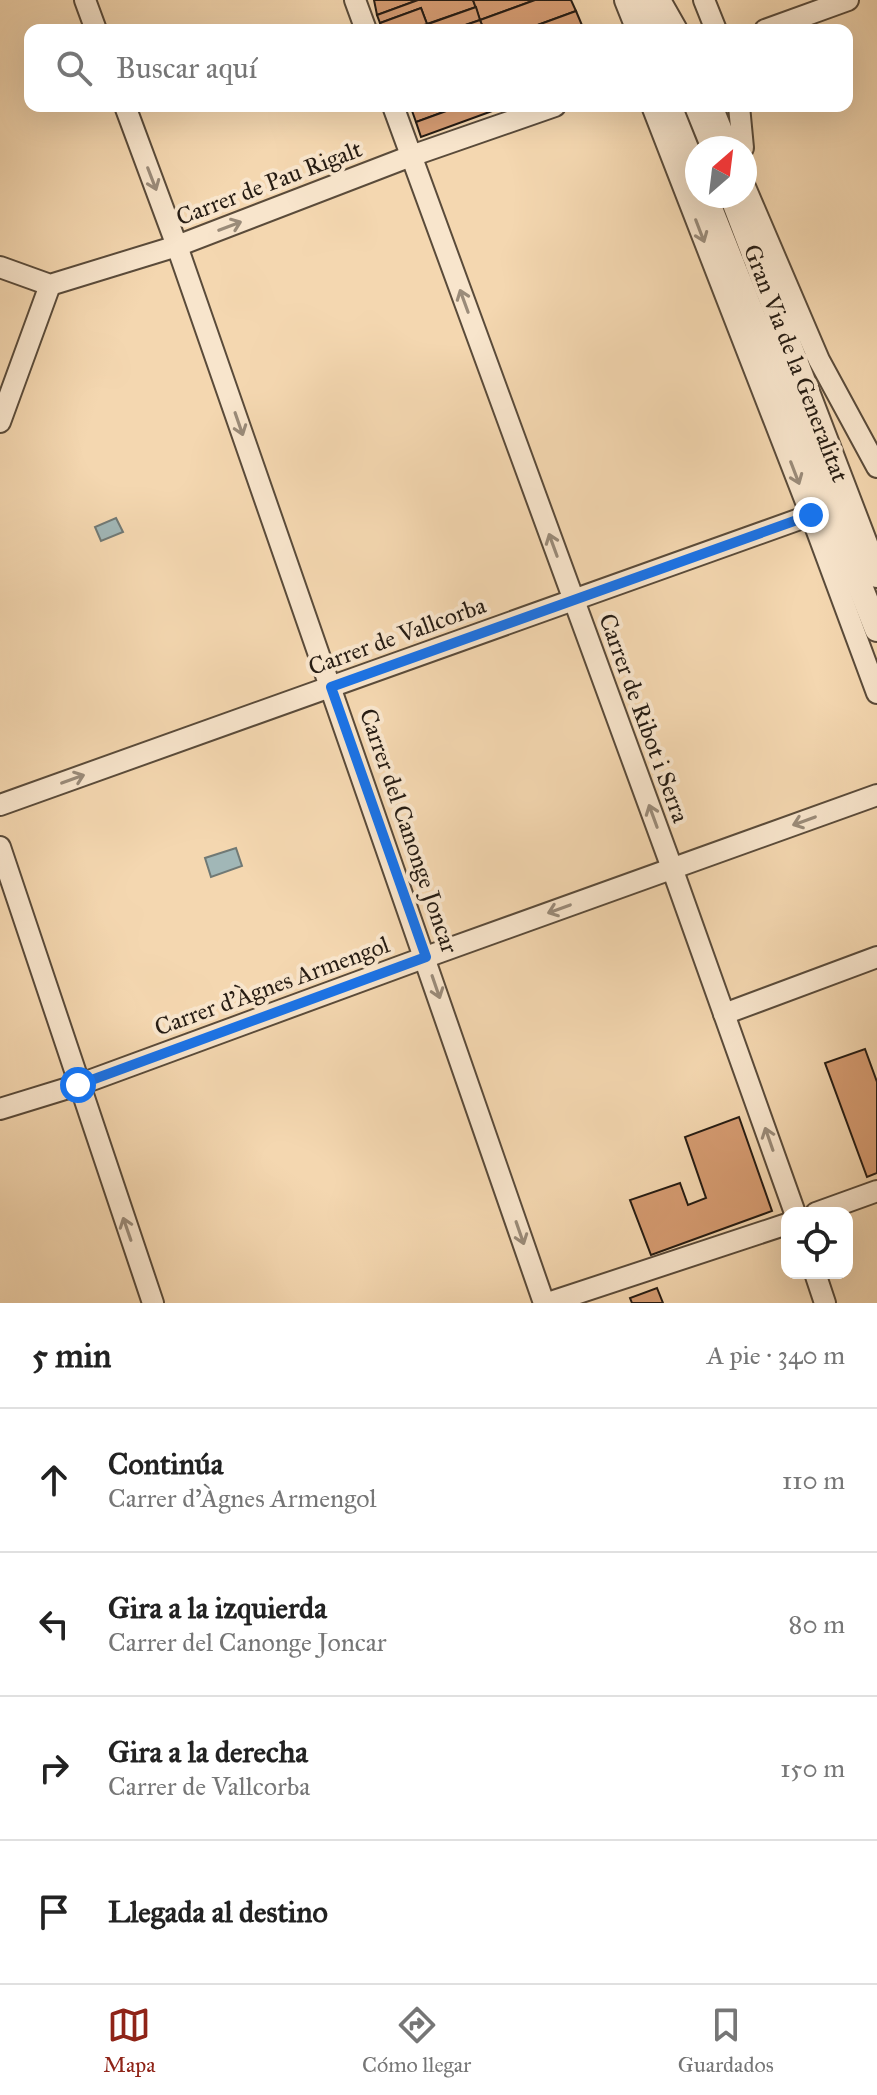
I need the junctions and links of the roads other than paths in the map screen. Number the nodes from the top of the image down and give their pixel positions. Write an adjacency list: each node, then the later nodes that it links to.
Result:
1 (85, 0): 7 (street)
2 (355, 0): 8 (street)
3 (660, 0): 11 (street)
4 (704, 0): 12 (street)
5 (848, 0): 13 (street)
6 (635, 2): 9 (street); 10 (street)
7 (94, 24)
8 (364, 24)
9 (636, 24)
10 (657, 24)
11 (674, 24)
12 (714, 24)
13 (782, 24)
14 (127, 112): 30 (street, Carrer del Canonge Joncar, one-way to 30)
15 (395, 112): 26 (street, Carrer de Ribot i Serra)
16 (538, 112): 26 (street, Carrer de Pau Rigalt)
17 (654, 112): 35 (street, one-way to 35)
18 (671, 112): 25 (street)
19 (699, 112): 22 (street)
20 (714, 112): 23 (street)
21 (740, 112): 24 (street)
22 (709, 136)
23 (724, 136)
24 (742, 136)
25 (685, 146)
26 (411, 156): 30 (street, Carrer de Pau Rigalt, one-way to 26); 37 (street, Carrer de Ribot i Serra, one-way to 26)
27 (710, 208): 38 (street, Gran Via de la Generalitat)
28 (747, 208): 36 (street, Gran Via de la Generalitat)
29 (749, 208): 34 (street)
30 (177, 246): 32 (street, Carrer de Pau Rigalt); 39 (street, Carrer del Canonge Joncar, one-way to 39)
31 (0, 267): 32 (street)
32 (50, 285): 33 (street)
33 (0, 422)
34 (877, 467)
35 (811, 515): 37 (street, Carrer de Vallcorba); 40 (street)
36 (877, 575)
37 (573, 599): 39 (street, Carrer de Vallcorba); 44 (street, Carrer de Ribot i Serra, one-way to 37)
38 (877, 629)
39 (331, 687): 42 (street, Carrer de Vallcorba, one-way to 39); 45 (street, Carrer del Canonge Joncar)
40 (877, 693)
41 (877, 795): 44 (street, Carrer d'Àgnes Armengol, one-way to 44)
42 (0, 805)
43 (0, 847): 48 (street)
44 (672, 868): 45 (street, Carrer d'Àgnes Armengol, one-way to 45); 47 (street, Carrer de Ribot i Serra)
45 (426, 957): 48 (street, Carrer d'Àgnes Armengol); 56 (street, Carrer del Canonge Joncar, one-way to 56)
46 (877, 957): 47 (street)
47 (724, 1014): 51 (street, Carrer de Ribot i Serra, one-way to 47)
48 (78, 1085): 49 (street, Carrer d'Àgnes Armengol); 55 (street, one-way to 48)
49 (0, 1109)
50 (877, 1191): 52 (street)
51 (793, 1207)
52 (833, 1207)
53 (781, 1226): 56 (street)
54 (817, 1279): 57 (street)
55 (153, 1303)
56 (546, 1303)
57 (825, 1303)

